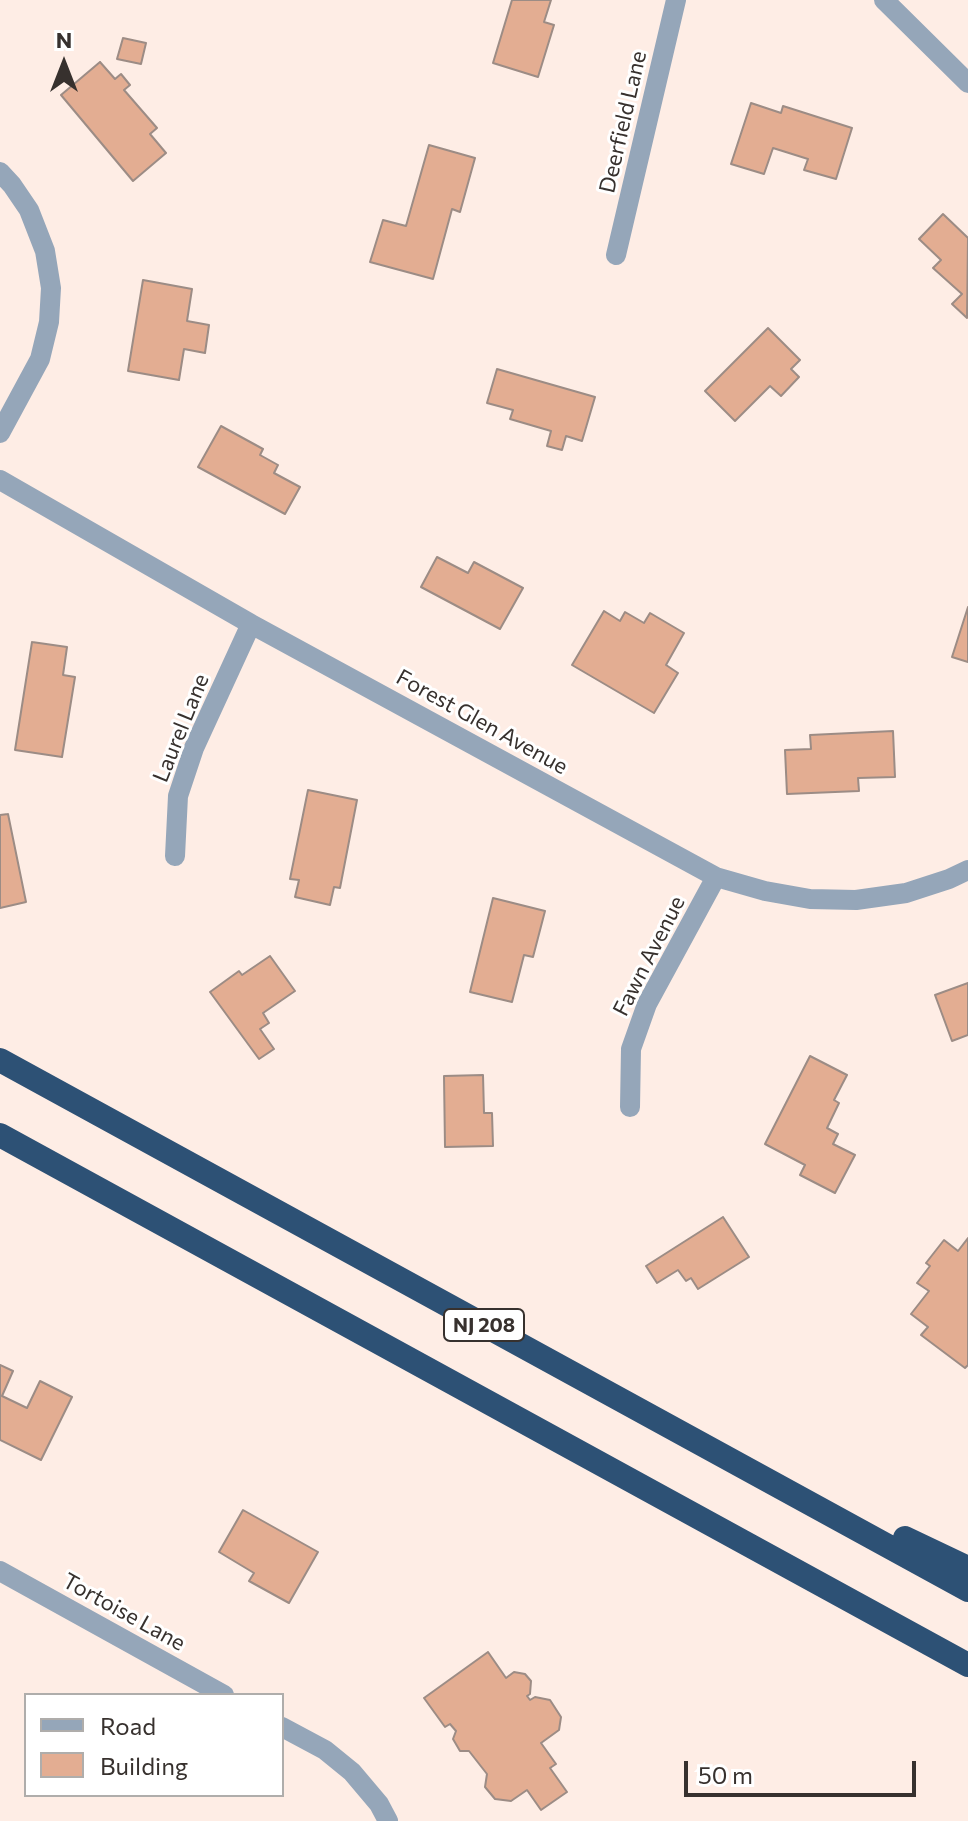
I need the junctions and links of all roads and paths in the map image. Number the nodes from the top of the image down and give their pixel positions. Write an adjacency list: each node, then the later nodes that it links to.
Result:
1 (676, 0): 5 (street, Deerfield Lane)
2 (884, 0): 3 (street)
3 (968, 83)
4 (0, 172): 6 (street)
5 (616, 255)
6 (0, 433)
7 (0, 480): 8 (street, Forest Glen Avenue)
8 (251, 624): 9 (street, Laurel Lane); 11 (street, Forest Glen Avenue)
9 (175, 856)
10 (968, 870): 11 (street, Forest Glen Avenue)
11 (716, 877): 13 (street, Fawn Avenue)
12 (0, 1060): 15 (highway, NJ 208)
13 (630, 1107)
14 (0, 1135): 19 (highway, NJ 208)
15 (617, 1398): 16 (highway); 18 (highway, NJ 208)
16 (968, 1568)
17 (0, 1571): 20 (street, Tortoise Lane)
18 (968, 1590)
19 (968, 1665)
20 (220, 1693)
21 (284, 1728): 22 (street)
22 (388, 1821)

